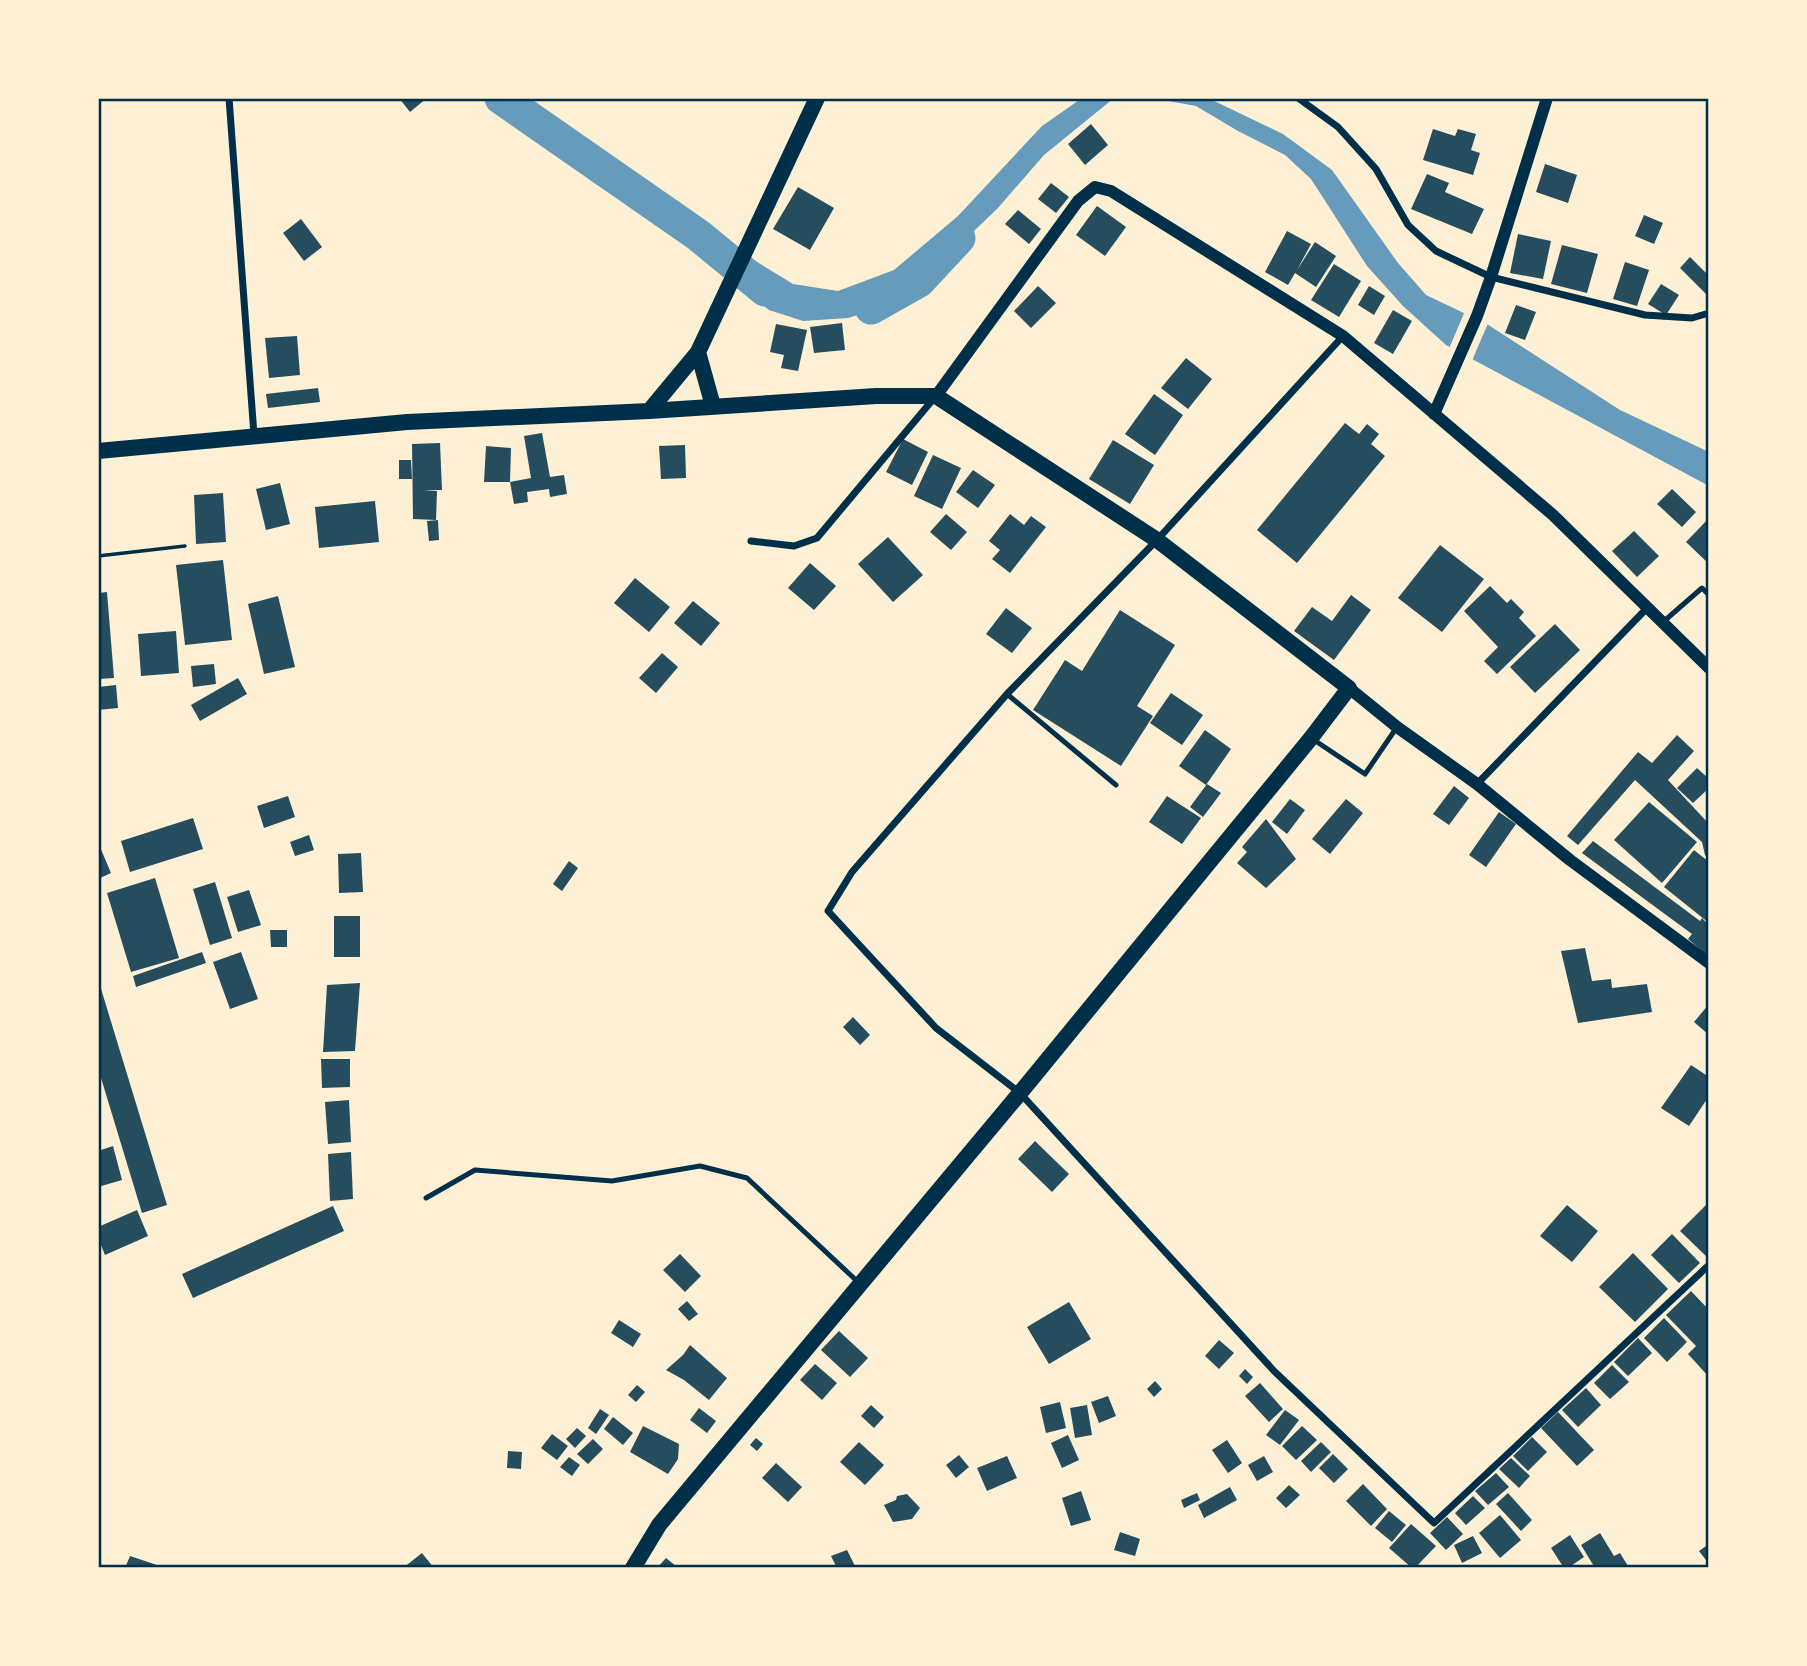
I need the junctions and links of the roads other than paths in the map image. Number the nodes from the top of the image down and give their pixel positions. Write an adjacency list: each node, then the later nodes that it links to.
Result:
1 (229, 98): 13 (street)
2 (817, 98): 8 (main road)
3 (1298, 98): 5 (street)
4 (1547, 98): 5 (street)
5 (1491, 277): 6 (street); 12 (street)
6 (1709, 313)
7 (1343, 336): 9 (street); 12 (street); 15 (street)
8 (698, 352): 10 (main road); 11 (main road)
9 (936, 396): 10 (main road); 15 (main road); 16 (street)
10 (713, 406): 11 (main road)
11 (649, 411): 13 (main road)
12 (1434, 414): 18 (street)
13 (254, 436): 14 (main road)
14 (98, 450)
15 (1157, 540): 21 (main road); 22 (street)
16 (751, 541)
17 (1709, 595): 19 (lane)
18 (1647, 608): 19 (street); 25 (street)
19 (1663, 622): 20 (street)
20 (1709, 668)
21 (1349, 688): 23 (street); 24 (main road)
22 (1007, 694): 26 (lane); 28 (street)
23 (1397, 727): 24 (lane); 25 (street)
24 (1311, 738): 28 (main road)
25 (1477, 784): 27 (street)
26 (1116, 785)
27 (1709, 963)
28 (1020, 1093): 30 (street); 31 (main road)
29 (426, 1198): 31 (lane)
30 (1709, 1265)
31 (860, 1285): 32 (main road)
32 (633, 1568)

